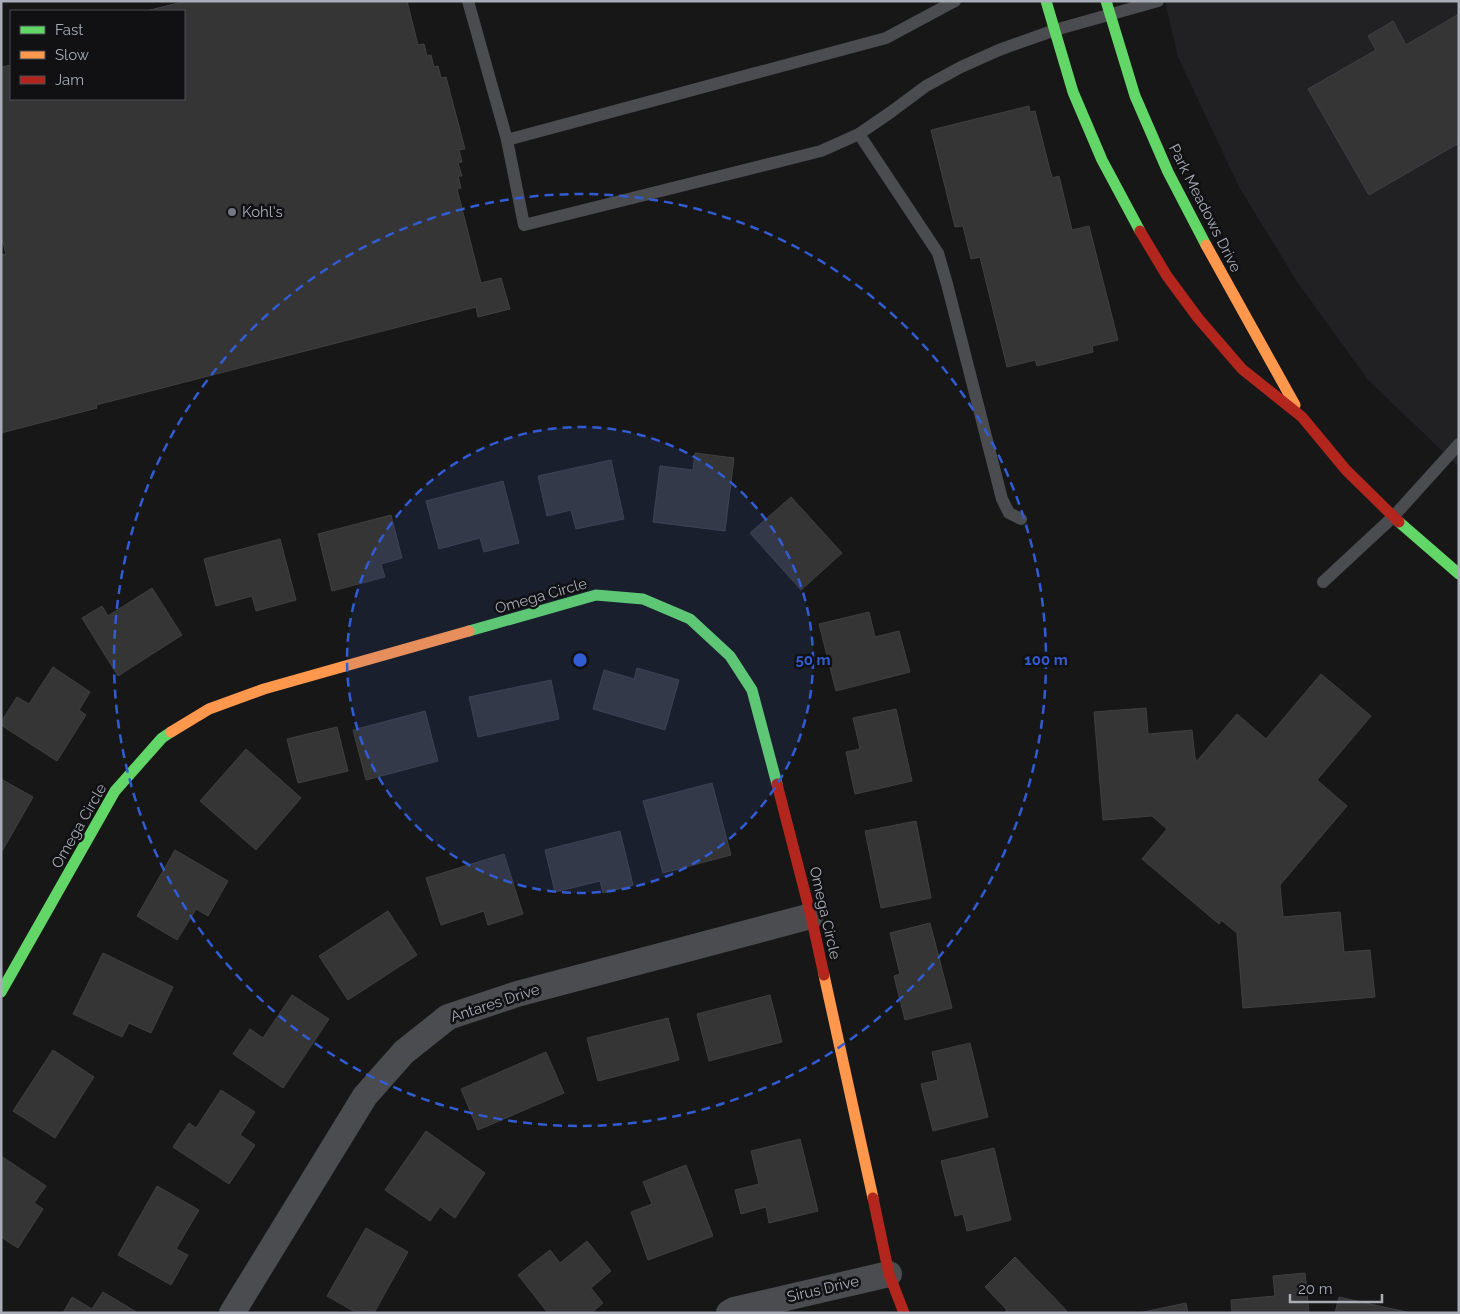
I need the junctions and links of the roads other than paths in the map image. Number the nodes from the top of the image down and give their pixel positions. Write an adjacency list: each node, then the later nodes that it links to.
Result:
1 (468, 1): 9 (lane)
2 (955, 1): 9 (lane)
3 (1046, 1): 7 (street, Park Meadows Drive)
4 (1106, 1): 6 (street, Park Meadows Drive)
5 (1158, 1): 6 (lane)
6 (1109, 14): 7 (lane); 10 (street, Park Meadows Drive)
7 (1055, 30): 8 (lane); 10 (street, Park Meadows Drive)
8 (859, 134): 9 (lane); 13 (lane)
9 (507, 140)
10 (1302, 417): 12 (street, Park Meadows Drive)
11 (1459, 444): 12 (lane)
12 (1393, 517): 14 (street, Park Meadows Drive); 15 (lane)
13 (1021, 519)
14 (1459, 574)
15 (1323, 582)
16 (811, 916): 17 (street, Omega Circle); 18 (street, Omega Circle); 19 (street, Antares Drive)
17 (1, 992)
18 (889, 1274): 20 (street, Sirus Drive); 21 (street, Omega Circle)
19 (232, 1313)
20 (729, 1313)
21 (904, 1313)

